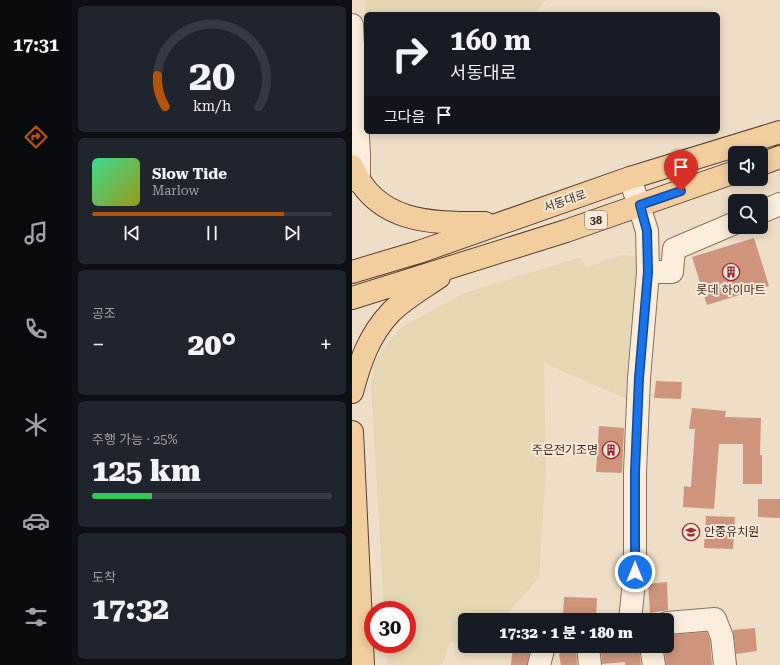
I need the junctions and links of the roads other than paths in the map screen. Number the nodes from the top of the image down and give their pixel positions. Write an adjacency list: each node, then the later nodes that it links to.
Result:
1 (352, 25): 5 (street)
2 (780, 132): 7 (main road, 서동대로 / 38)
3 (780, 157): 4 (main road)
4 (768, 161)
5 (355, 174): 11 (main road)
6 (728, 174): 9 (main road, 38)
7 (630, 178): 9 (street); 11 (main road, 서동대로 / 38)
8 (780, 204): 10 (street)
9 (640, 205): 13 (main road, 38); 15 (street)
10 (768, 209)
11 (500, 223): 14 (main road, 서동대로 / 38)
12 (728, 226): 15 (street)
13 (456, 265): 16 (main road, 38); 17 (main road)
14 (352, 272)
15 (648, 272): 19 (street)
16 (352, 298)
17 (352, 392)
18 (352, 432): 24 (main road)
19 (631, 613)
20 (674, 623): 28 (street)
21 (542, 653): 25 (street)
22 (589, 653): 26 (street)
23 (652, 653): 27 (street)
24 (363, 665)
25 (539, 665)
26 (590, 665)
27 (654, 665)
28 (725, 665)

